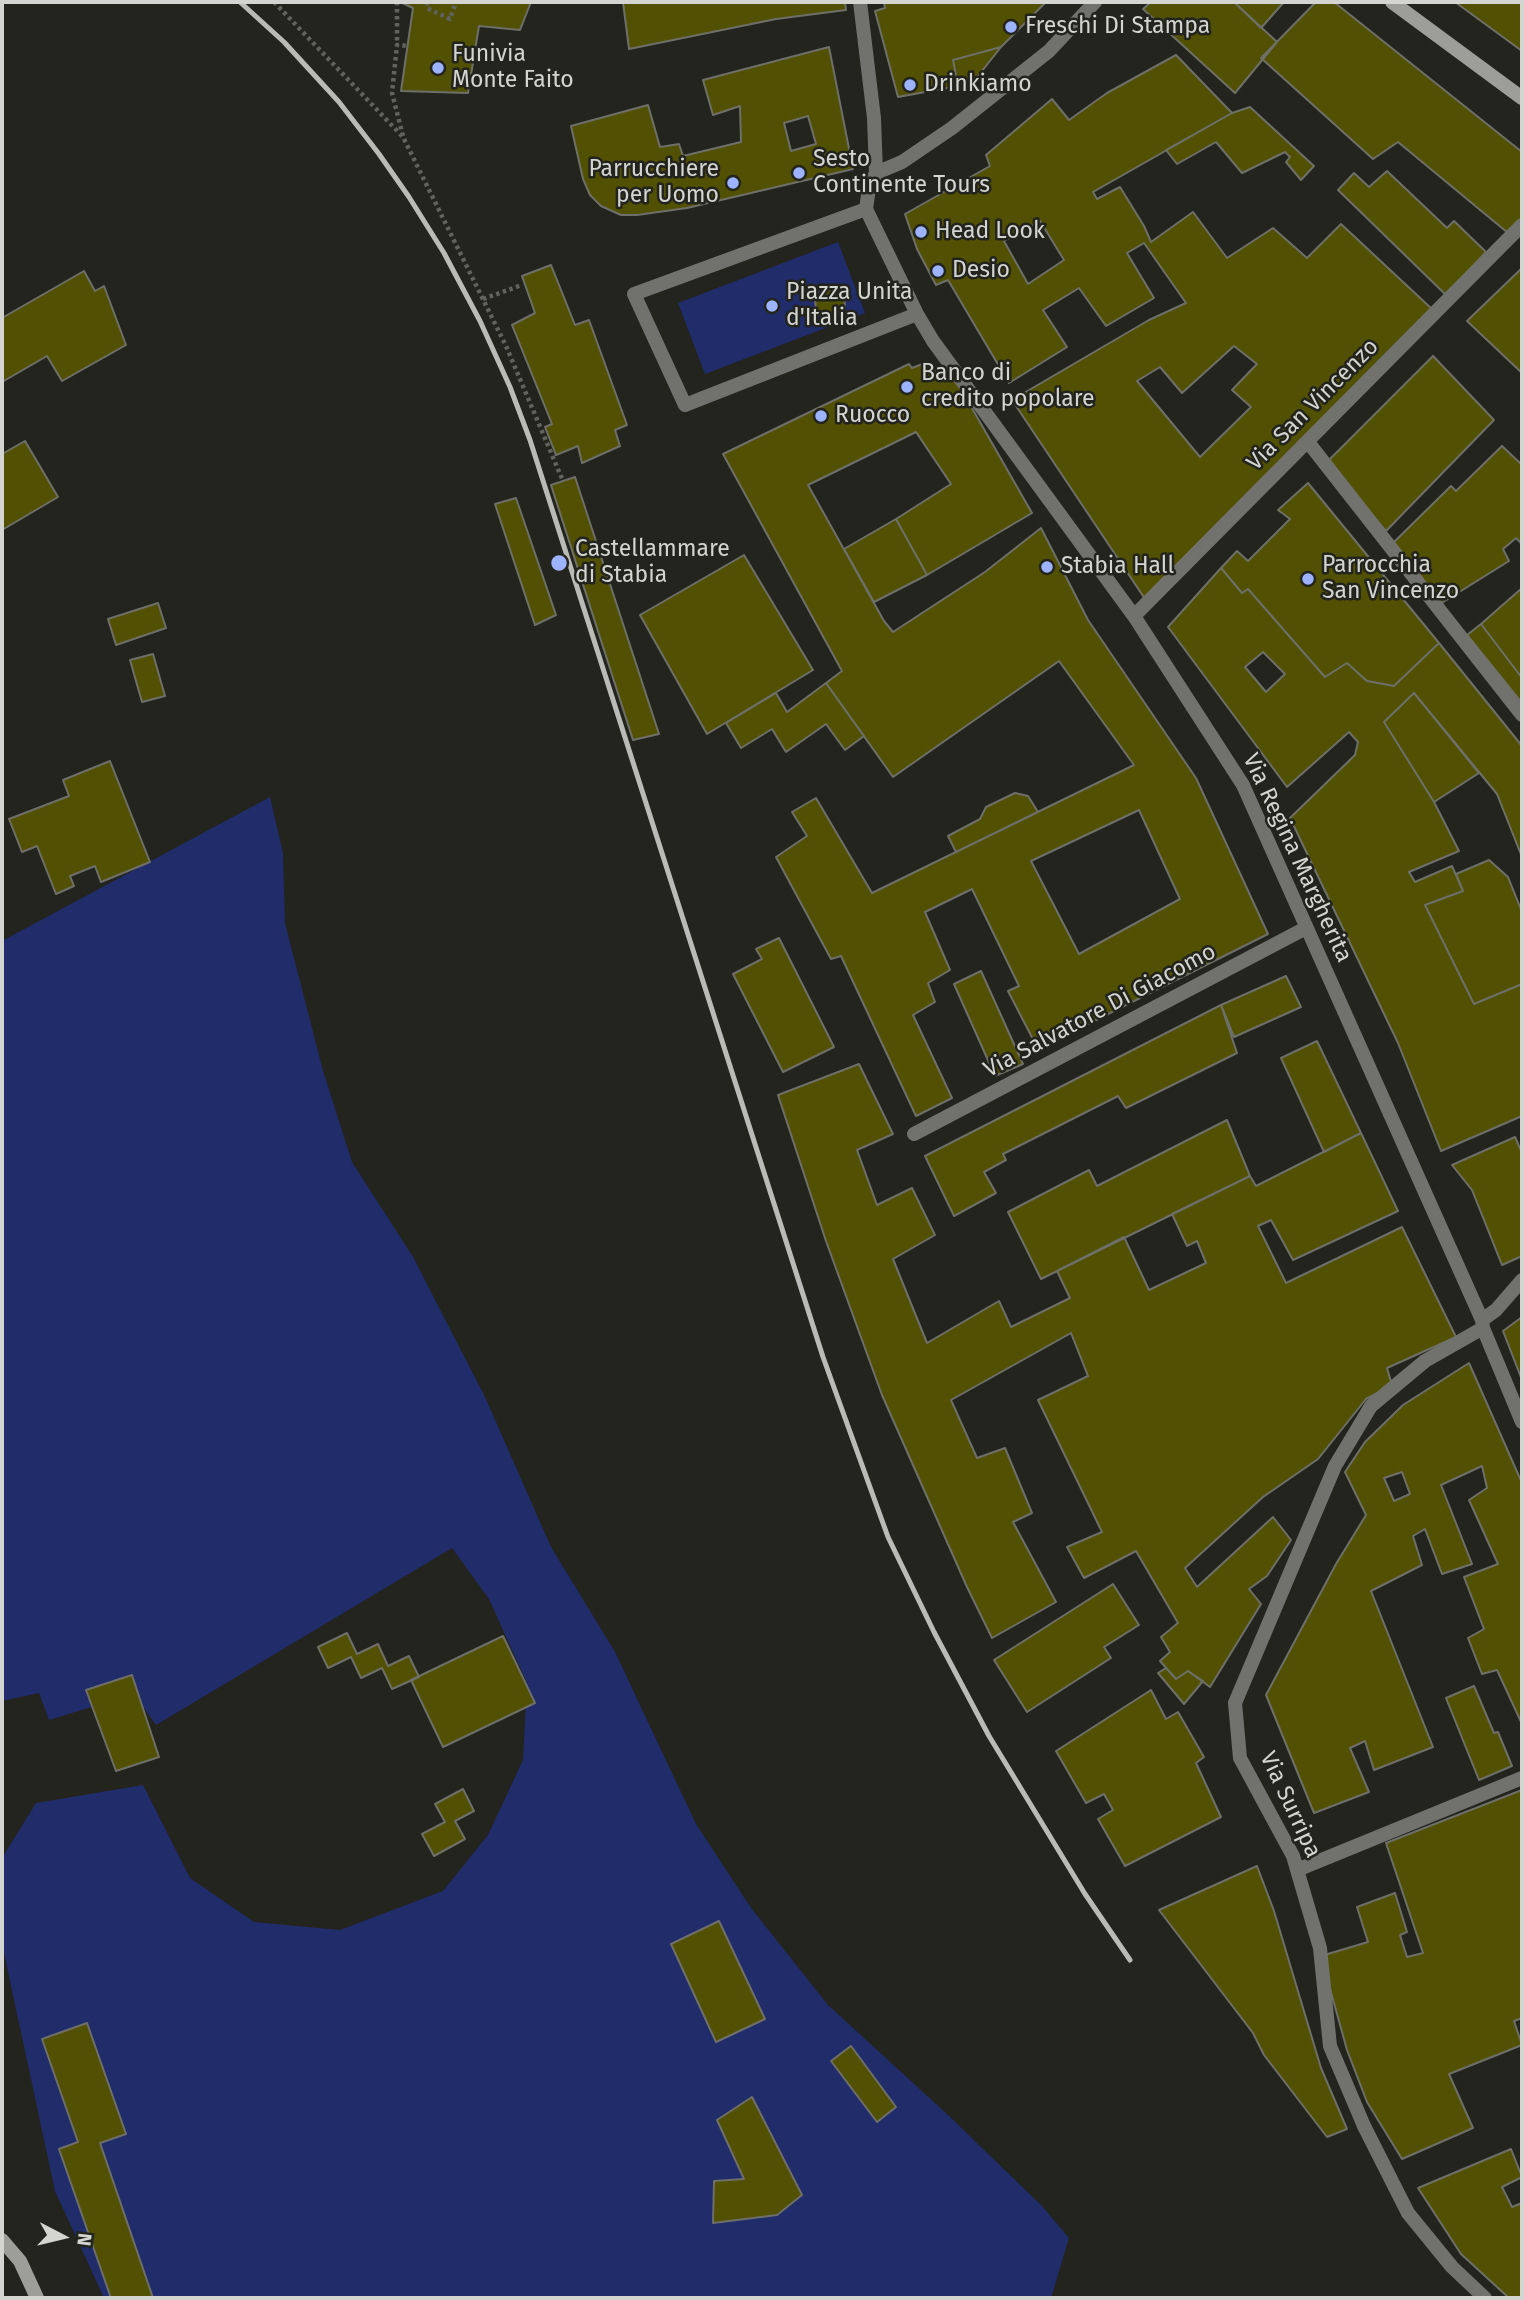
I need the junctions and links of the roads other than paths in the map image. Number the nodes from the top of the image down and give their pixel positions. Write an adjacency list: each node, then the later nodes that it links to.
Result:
1 (860, 2): 5 (street)
2 (1095, 2): 5 (street)
3 (1392, 2): 4 (street)
4 (1522, 98)
5 (876, 173): 6 (street)
6 (866, 209): 8 (street, Via Regina Margherita); 8 (street)
7 (1522, 225): 9 (street, Via San Vincenzo)
8 (917, 314): 10 (street, Via Regina Margherita)
9 (1308, 442): 10 (street, Via San Vincenzo); 11 (street)
10 (1134, 616): 12 (street, Via Regina Margherita)
11 (1522, 715)
12 (1307, 928): 13 (street, Via Salvatore Di Giacomo); 15 (street, Via Regina Margherita)
13 (914, 1134)
14 (1522, 1280): 15 (street, Via Surripa)
15 (1483, 1324): 16 (street, Via Regina Margherita); 18 (street, Via Surripa)
16 (1522, 1422)
17 (1522, 1779): 18 (street)
18 (1297, 1870): 21 (street, Via Surripa)
19 (2, 2239): 20 (street)
20 (37, 2298)
21 (1485, 2298)

